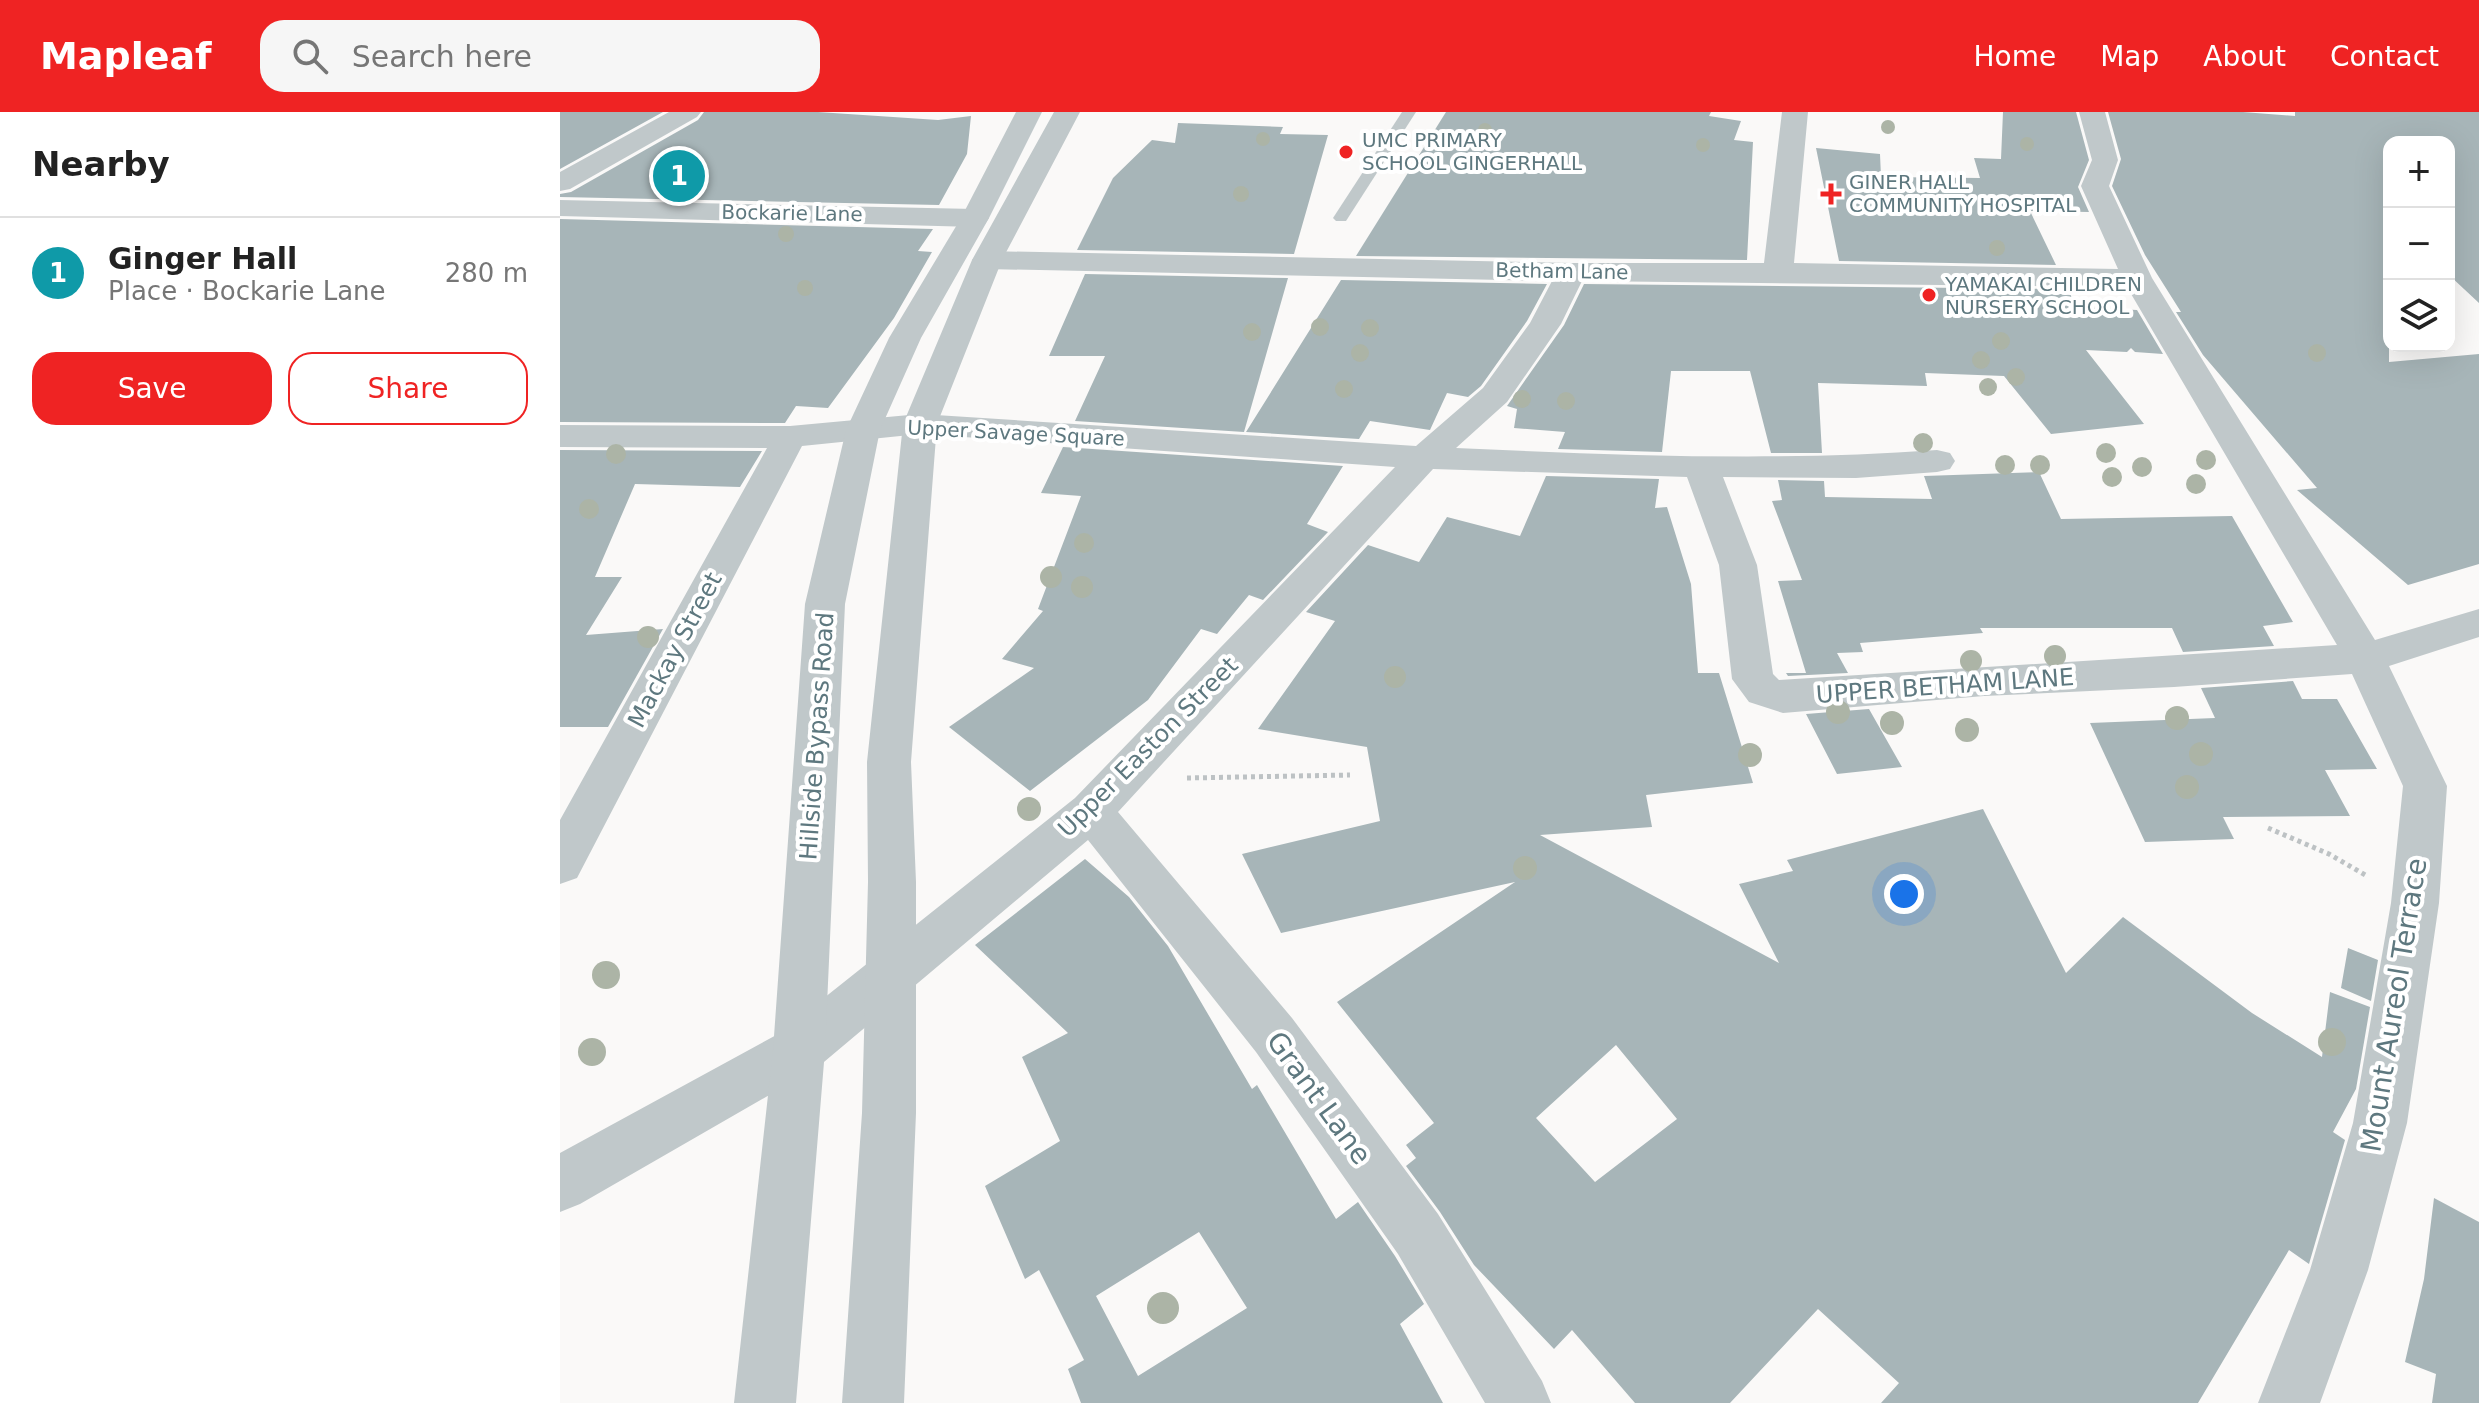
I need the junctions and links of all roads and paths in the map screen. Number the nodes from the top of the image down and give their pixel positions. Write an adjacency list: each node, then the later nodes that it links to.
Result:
1 (688, 112): 7 (street)
2 (1029, 112): 9 (street, Hillside Bypass Road)
3 (1067, 112): 11 (street)
4 (1409, 112): 10 (lane)
5 (2092, 112): 14 (street)
6 (1790, 113): 13 (street)
7 (560, 183)
8 (560, 208): 9 (street, Bockarie Lane)
9 (975, 218): 16 (street, Hillside Bypass Road)
10 (1341, 218)
11 (987, 260): 12 (street, Betham Lane); 15 (street)
12 (1572, 272): 13 (street, Betham Lane); 19 (street, Upper Easton Street)
13 (1778, 272): 14 (street, Betham Lane)
14 (2137, 278): 23 (street)
15 (920, 424): 16 (street, Upper Savage Square); 19 (street, Upper Savage Square); 29 (street)
16 (863, 430): 18 (street, Upper Savage Square); 30 (street, Hillside Bypass Road)
17 (560, 436): 18 (street, Upper Savage Square)
18 (790, 437): 27 (street, Mackay Street)
19 (1424, 458): 21 (street, Upper Savage Square); 25 (street, Upper Easton Street)
20 (1937, 461): 21 (street, Upper Savage Square)
21 (1700, 465): 23 (street, UPPER BETHAM LANE)
22 (2479, 623): 23 (street)
23 (2365, 658): 28 (street, Mount Aureol Terrace)
24 (1350, 775): 25 (path)
25 (1107, 796): 29 (street, Upper Easton Street); 34 (street, Grant Lane)
26 (2268, 828): 28 (path)
27 (560, 864)
28 (2415, 903): 35 (street, Mount Aureol Terrace)
29 (890, 973): 30 (street, Upper Easton Street); 33 (street)
30 (799, 1050): 31 (street, Upper Easton Street); 32 (street, Hillside Bypass Road)
31 (560, 1184)
32 (765, 1403)
33 (873, 1403)
34 (1520, 1403)
35 (2289, 1403)

